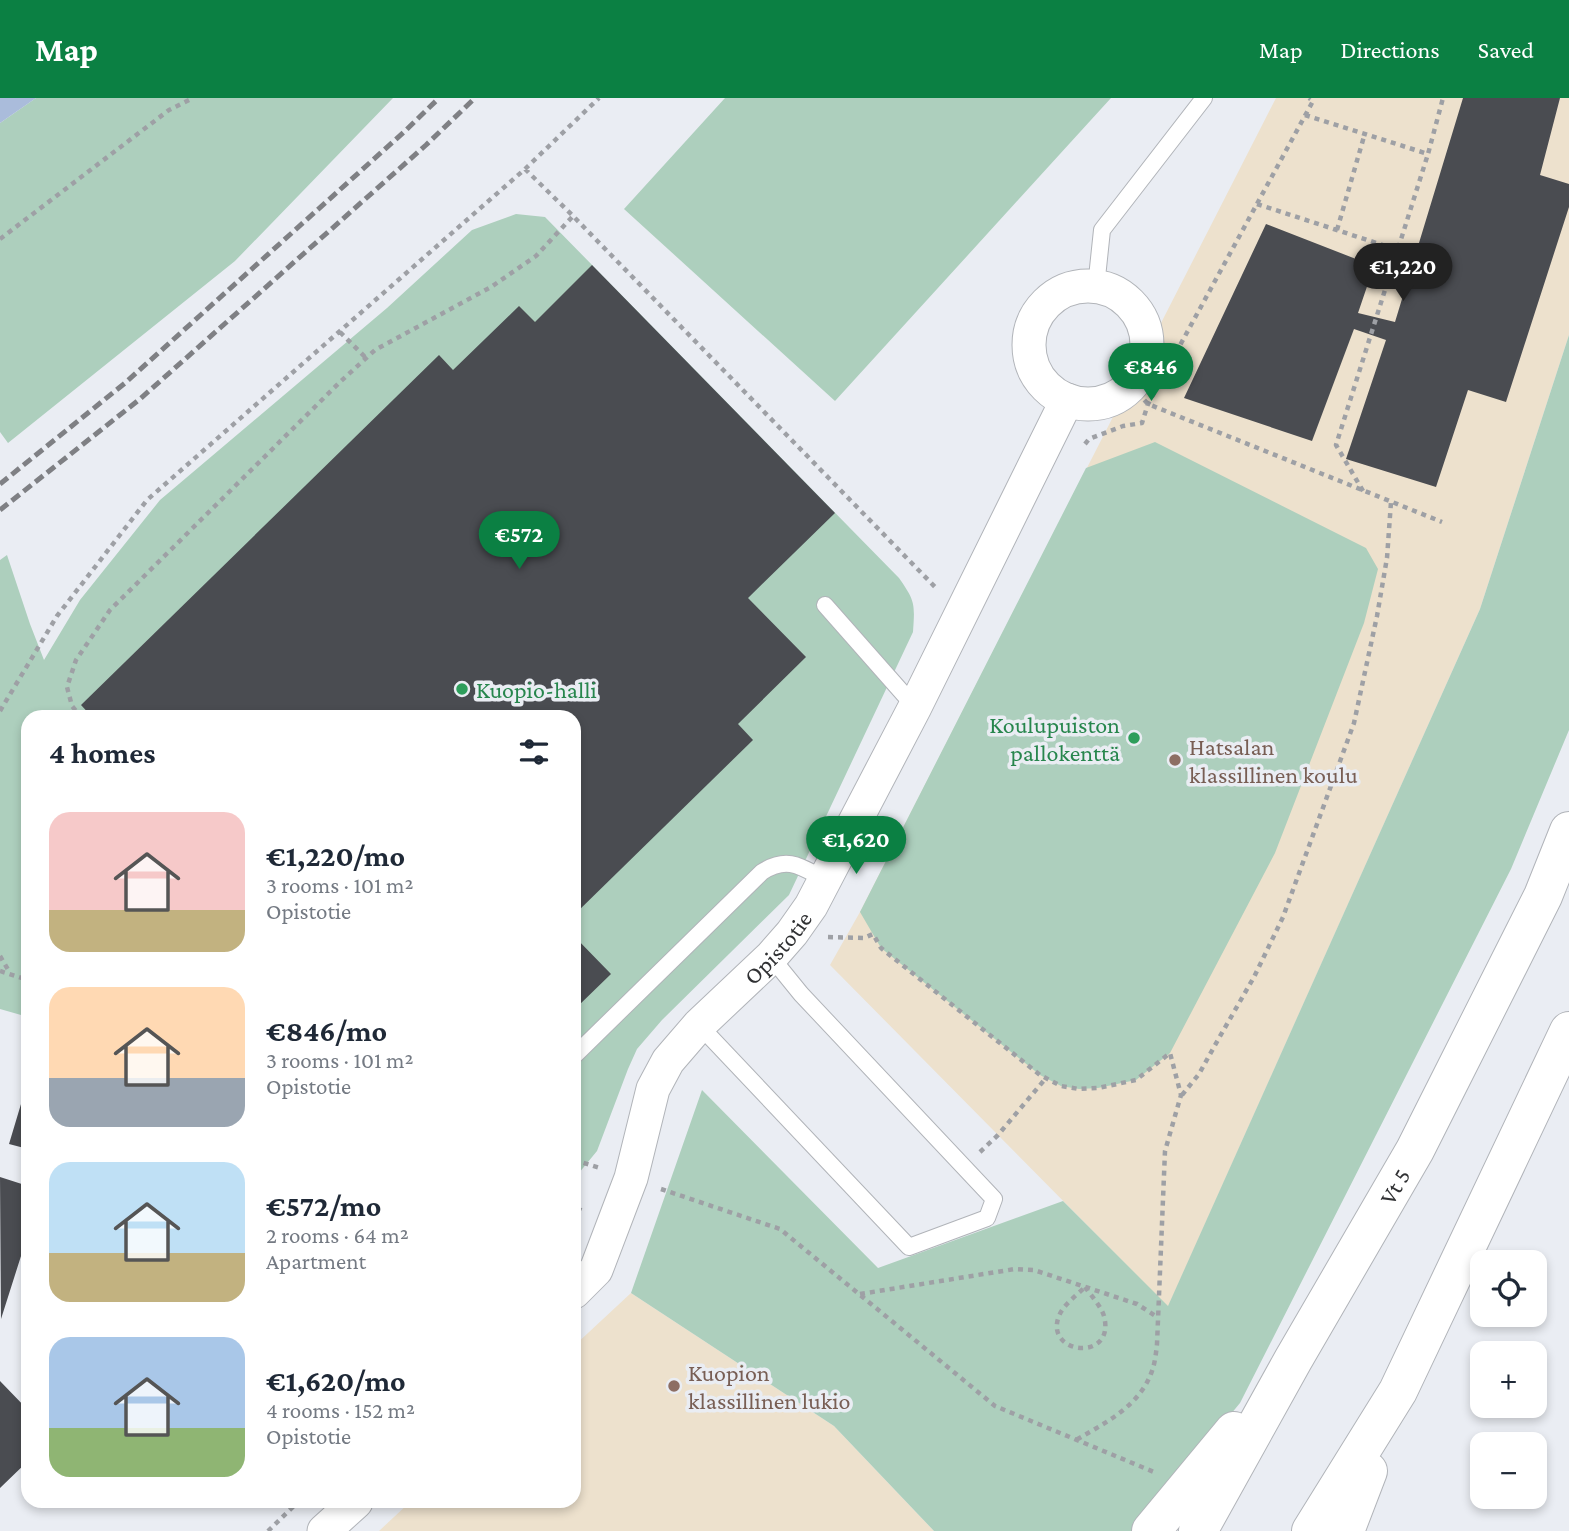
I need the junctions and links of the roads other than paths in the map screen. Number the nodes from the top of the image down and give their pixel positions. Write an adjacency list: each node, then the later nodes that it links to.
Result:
1 (1204, 98): 2 (lane)
2 (1096, 287): 3 (street); 3 (street)
3 (1067, 400): 5 (street, Opistotie)
4 (825, 605): 5 (lane)
5 (915, 707): 7 (street, Opistotie)
6 (1569, 831): 13 (highway, Vt 5)
7 (824, 879): 8 (street, Opistotie); 11 (lane)
8 (771, 957): 9 (street, Opistotie); 9 (lane)
9 (699, 1025): 12 (street, Opistotie)
10 (1569, 1031): 14 (highway)
11 (581, 1049)
12 (581, 1285)
13 (1293, 1360): 17 (highway); 18 (highway, Vt 5)
14 (1398, 1391): 19 (highway); 20 (highway)
15 (349, 1508): 16 (street)
16 (324, 1531)
17 (1151, 1531)
18 (1198, 1531)
19 (1311, 1531)
20 (1345, 1531)

